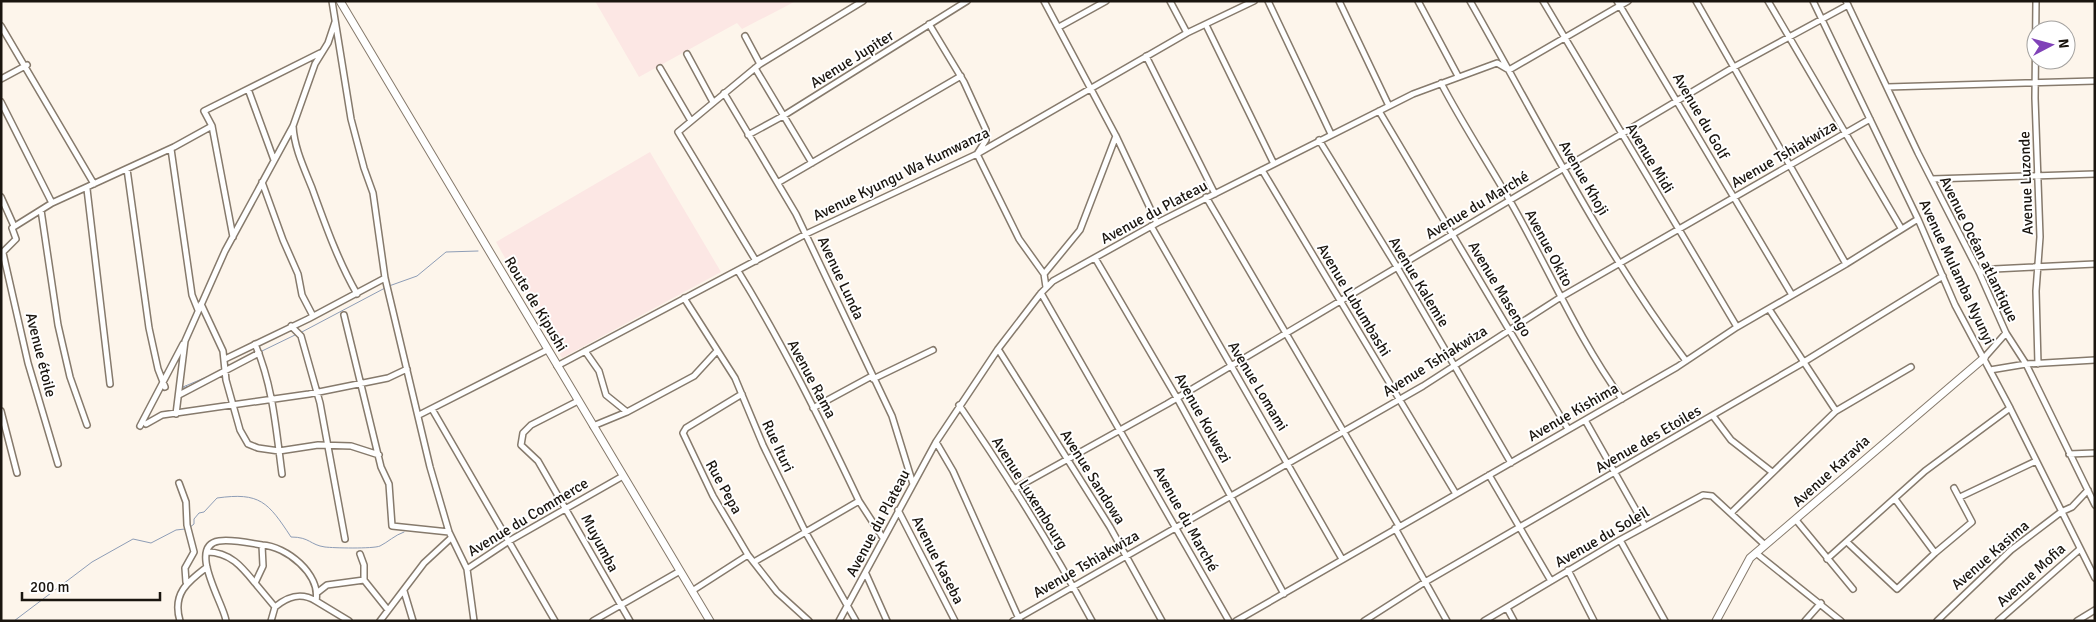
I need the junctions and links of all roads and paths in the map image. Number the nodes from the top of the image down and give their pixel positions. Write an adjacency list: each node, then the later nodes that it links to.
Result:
1 (332, 1): 22 (street)
2 (340, 1): 129 (main road, Route de Kipushi)
3 (863, 1): 34 (street)
4 (967, 1): 23 (street, Avenue Jupiter)
5 (1044, 1): 26 (street, Avenue Lomami)
6 (1106, 1): 26 (street)
7 (1170, 1): 27 (street)
8 (1254, 1): 24 (street, Avenue Kyungu Wa Kumwanza)
9 (1268, 1): 61 (street)
10 (1339, 1): 53 (street)
11 (1418, 1): 41 (street)
12 (1470, 1): 39 (street, Avenue Khoji)
13 (1543, 1): 30 (street, Avenue Midi)
14 (1628, 1): 20 (street)
15 (1696, 1): 36 (street)
16 (1768, 1): 29 (street)
17 (1813, 1): 21 (street, Avenue Mulamba Nyunyi)
18 (2036, 1): 45 (street, Avenue Luzonde)
19 (1847, 3): 21 (street, Avenue du Marché); 47 (street, Avenue Océan atlantique)
20 (1618, 4): 30 (street); 50 (street, Avenue du Golf)
21 (1822, 20): 29 (street, Avenue du Marché); 56 (street, Avenue Mulamba Nyunyi)
22 (335, 21): 31 (street); 109 (street)
23 (930, 24): 40 (street); 55 (street, Avenue Jupiter)
24 (1206, 25): 27 (street, Avenue Kyungu Wa Kumwanza); 70 (street)
25 (1, 26): 35 (street)
26 (1059, 27): 46 (street, Avenue Lomami)
27 (1187, 33): 33 (street, Avenue Kyungu Wa Kumwanza)
28 (745, 36): 34 (street)
29 (1788, 37): 36 (street, Avenue du Marché); 60 (street)
30 (1565, 38): 39 (street); 62 (street, Avenue Midi)
31 (320, 53): 48 (street); 59 (street)
32 (687, 54): 52 (street)
33 (1146, 56): 46 (street, Avenue Kyungu Wa Kumwanza); 82 (street)
34 (760, 64): 38 (street)
35 (26, 66): 42 (street); 80 (street)
36 (1734, 67): 50 (street, Avenue du Marché); 71 (street)
37 (660, 68): 57 (street)
38 (755, 68): 49 (street); 55 (street)
39 (1509, 70): 41 (street, Avenue du Plateau); 72 (street, Avenue Khoji)
40 (961, 76): 67 (street); 69 (street)
41 (1458, 76): 44 (street, Avenue du Plateau)
42 (1, 79)
43 (2095, 81): 45 (street)
44 (1441, 83): 53 (street, Avenue du Plateau); 86 (street, Avenue Okito)
45 (2035, 84): 47 (street); 76 (street, Avenue Luzonde)
46 (1090, 87): 64 (street, Avenue Lomami); 67 (street, Avenue Kyungu Wa Kumwanza)
47 (1887, 88): 77 (street, Avenue Océan atlantique)
48 (248, 89): 58 (street); 68 (street)
49 (724, 93): 52 (street); 63 (street, Avenue Lunda)
50 (1678, 101): 62 (street, Avenue du Marché); 85 (street, Avenue du Golf)
51 (1, 102): 87 (street)
52 (713, 102): 57 (street)
53 (1388, 106): 54 (street, Avenue du Plateau)
54 (1379, 111): 61 (street, Avenue du Plateau); 95 (street, Avenue Masengo)
55 (783, 116): 63 (street, Avenue Jupiter); 69 (street)
56 (1870, 119): 60 (street, Avenue Tshiakwiza); 89 (street, Avenue Mulamba Nyunyi)
57 (691, 121): 99 (street)
58 (212, 126): 66 (street); 96 (street)
59 (293, 126): 68 (street); 112 (street)
60 (1844, 133): 71 (street, Avenue Tshiakwiza); 92 (street)
61 (1331, 134): 65 (street, Avenue du Plateau)
62 (1622, 134): 72 (street, Avenue du Marché); 93 (street, Avenue Midi)
63 (748, 135): 79 (street, Avenue Lunda)
64 (1116, 136): 90 (street, Avenue Lomami); 107 (street)
65 (1319, 140): 70 (street, Avenue du Plateau); 104 (street, Avenue Kalemie)
66 (170, 149): 73 (street); 117 (street)
67 (977, 154): 94 (street, Avenue Kyungu Wa Kumwanza); 107 (street)
68 (274, 160): 78 (street)
69 (812, 163): 79 (street)
70 (1274, 164): 74 (street, Avenue du Plateau)
71 (1790, 164): 85 (street, Avenue Tshiakwiza); 101 (street)
72 (1564, 167): 86 (street, Avenue du Marché); 100 (street, Avenue Khoji)
73 (127, 169): 80 (street); 149 (street)
74 (1262, 170): 82 (street, Avenue du Plateau); 116 (street, Avenue Lubumbashi)
75 (2095, 174): 76 (street)
76 (2038, 176): 77 (street); 103 (street, Avenue Luzonde)
77 (1932, 179): 106 (street, Avenue Océan atlantique)
78 (262, 182): 96 (street); 120 (street)
79 (779, 182): 94 (street, Avenue Lunda)
80 (94, 184): 81 (street)
81 (86, 189): 87 (street); 150 (street)
82 (1214, 194): 84 (street, Avenue du Plateau)
83 (1, 197): 91 (street)
84 (1206, 197): 90 (street, Avenue du Plateau); 124 (street)
85 (1733, 198): 93 (street, Avenue Tshiakwiza); 113 (street, Avenue du Golf)
86 (1510, 201): 95 (street, Avenue du Marché); 114 (street, Avenue Okito)
87 (52, 203): 88 (street)
88 (41, 210): 91 (street); 174 (street)
89 (1918, 218): 92 (street, Avenue Kishima); 108 (street, Avenue Mulamba Nyunyi)
90 (1154, 225): 98 (street, Avenue du Plateau); 142 (street, Avenue Lomami)
91 (14, 226): 97 (street)
92 (1901, 228): 101 (street, Avenue Kishima)
93 (1678, 230): 100 (street, Avenue Tshiakwiza); 122 (street, Avenue Midi)
94 (806, 234): 99 (street, Avenue Kyungu Wa Kumwanza); 148 (street, Avenue Lunda)
95 (1453, 235): 104 (street, Avenue du Marché); 123 (street, Avenue Masengo)
96 (233, 237): 117 (street)
97 (2, 253): 189 (street, Avenue étoile)
98 (1095, 258): 110 (street, Avenue du Plateau); 156 (street, Avenue Kolwezi)
99 (756, 261): 105 (street, Avenue Kyungu Wa Kumwanza)
100 (1619, 264): 114 (street, Avenue Tshiakwiza); 137 (street, Avenue Khoji)
101 (1846, 264): 113 (street, Avenue Kishima)
102 (2095, 264): 103 (street)
103 (2040, 266): 106 (street); 140 (street, Avenue Luzonde)
104 (1397, 267): 116 (street, Avenue du Marché); 143 (street, Avenue Kalemie)
105 (738, 271): 115 (street, Avenue Kyungu Wa Kumwanza); 163 (street, Avenue Rama)
106 (1979, 272): 125 (street, Avenue Océan atlantique)
107 (1044, 274): 110 (street)
108 (1943, 276): 135 (street, Avenue Mulamba Nyunyi); 138 (street, Avenue des Etoiles)
109 (385, 278): 112 (street); 145 (street)
110 (1046, 288): 111 (street, Avenue du Plateau)
111 (1041, 293): 128 (street, Avenue du Plateau); 178 (street, Avenue du Marché)
112 (357, 294): 120 (street)
113 (1792, 295): 118 (street, Avenue Kishima)
114 (1561, 297): 123 (street, Avenue Tshiakwiza); 158 (street, Avenue Okito)
115 (684, 298): 131 (street, Avenue Kyungu Wa Kumwanza); 132 (street, Rue Ituri)
116 (1340, 301): 124 (street, Avenue du Marché); 157 (street, Avenue Lubumbashi)
117 (200, 307): 126 (street); 134 (street)
118 (1769, 309): 122 (street, Avenue Kishima); 138 (street)
119 (344, 315): 151 (street)
120 (314, 316): 121 (street)
121 (291, 326): 127 (street); 153 (street)
122 (1737, 327): 137 (street, Avenue Kishima)
123 (1508, 329): 143 (street, Avenue Tshiakwiza); 177 (street, Avenue Masengo)
124 (1286, 333): 142 (street, Avenue du Marché); 179 (street)
125 (2006, 333): 135 (street); 139 (street, Avenue Océan atlantique)
126 (185, 341): 149 (street); 155 (street)
127 (255, 344): 133 (street); 134 (street)
128 (998, 349): 162 (street, Avenue du Plateau); 186 (street, Avenue Sandowa)
129 (547, 350): 141 (main road, Route de Kipushi); 165 (street)
130 (933, 350): 148 (street)
131 (584, 351): 141 (street, Avenue Kyungu Wa Kumwanza); 168 (street)
132 (716, 352): 154 (street, Rue Ituri); 168 (street)
133 (259, 353): 147 (street); 159 (street)
134 (225, 358): 147 (street)
135 (1984, 358): 146 (street, Avenue Mulamba Nyunyi); 212 (main road, Avenue Karavia)
136 (2095, 360): 140 (street)
137 (1686, 361): 158 (street, Avenue Kishima)
138 (1803, 362): 167 (street); 171 (street, Avenue des Etoiles)
139 (2026, 364): 140 (street); 146 (street); 184 (street, Avenue Océan atlantique)
140 (2038, 364)
141 (558, 366): 160 (main road, Route de Kipushi)
142 (1231, 366): 156 (street, Avenue du Marché); 190 (street, Avenue Lomami)
143 (1454, 366): 157 (street, Avenue Tshiakwiza); 188 (street, Avenue Kalemie)
144 (1912, 368): 167 (street)
145 (407, 369): 151 (street); 170 (street)
146 (1990, 370): 164 (street, Avenue Mulamba Nyunyi)
147 (225, 371): 155 (street); 161 (street)
148 (873, 378): 163 (street); 198 (street, Avenue Lunda)
149 (163, 379): 152 (street); 175 (street)
150 (110, 384)
151 (361, 384): 153 (street); 185 (street)
152 (165, 387)
153 (316, 393): 159 (street); 181 (street)
154 (742, 394): 217 (street, Rue Ituri); 231 (street, Rue Pepa)
155 (179, 395): 169 (street)
156 (1177, 398): 178 (street, Avenue du Marché); 203 (street, Avenue Kolwezi)
157 (1400, 399): 179 (street, Avenue Tshiakwiza); 202 (street, Avenue Lubumbashi)
158 (1622, 399): 172 (street, Avenue Kishima)
159 (272, 400): 161 (street); 182 (street)
160 (578, 401): 176 (main road, Route de Kipushi); 208 (street, Muyumba)
161 (235, 404): 169 (street); 182 (street)
162 (960, 406): 180 (street, Avenue du Plateau); 200 (street, Avenue Luxembourg)
163 (813, 408): 206 (street, Avenue Rama)
164 (2010, 408): 187 (street, Avenue Mulamba Nyunyi); 204 (street)
165 (432, 409): 170 (street); 222 (street)
166 (1, 411): 192 (street)
167 (1836, 411): 191 (street)
168 (627, 412): 176 (street)
169 (176, 414): 173 (street)
170 (419, 415): 218 (street)
171 (1713, 416): 191 (street); 194 (street, Avenue des Etoiles)
172 (1585, 420): 177 (street, Avenue Kishima); 194 (street)
173 (146, 424)
174 (87, 425)
175 (140, 426)
176 (594, 426): 196 (main road, Route de Kipushi)
177 (1568, 429): 188 (street, Avenue Kishima)
178 (1121, 430): 186 (street, Avenue du Marché); 213 (street, Avenue du Marché)
179 (1344, 430): 190 (street, Avenue Tshiakwiza); 215 (street)
180 (936, 442): 198 (street, Avenue du Plateau); 261 (street)
181 (328, 446): 182 (street); 185 (street); 220 (street)
182 (279, 451): 193 (street)
183 (2095, 453): 184 (street)
184 (2069, 454): 201 (street, Avenue Océan atlantique)
185 (378, 455): 218 (street)
186 (1068, 459): 200 (street, Avenue du Marché); 232 (street, Avenue Sandowa)
187 (2036, 461): 205 (street); 210 (street, Avenue Mulamba Nyunyi)
188 (1511, 463): 195 (street, Avenue Kishima)
189 (58, 464)
190 (1288, 464): 203 (street, Avenue Tshiakwiza); 233 (street, Avenue Lomami)
191 (1772, 472): 211 (street)
192 (17, 473)
193 (282, 474)
194 (1615, 474): 214 (street); 216 (street, Avenue des Etoiles)
195 (1489, 475): 202 (street, Avenue Kishima); 216 (street)
196 (624, 476): 208 (street, Avenue du Commerce); 239 (main road, Route de Kipushi)
197 (179, 483): 244 (street)
198 (912, 484): 209 (street, Avenue du Plateau)
199 (1954, 488): 205 (street)
200 (1014, 489): 247 (street, Avenue Luxembourg)
201 (2088, 490): 207 (street, Avenue Océan atlantique); 210 (street, Avenue Kasima)
202 (1456, 494): 215 (street, Avenue Kishima)
203 (1231, 497): 213 (street, Avenue Tshiakwiza); 252 (street, Avenue Kolwezi)
204 (1894, 498): 223 (street); 229 (street)
205 (1960, 498): 229 (street)
206 (859, 500): 217 (street); 219 (street, Avenue Rama)
207 (2095, 505)
208 (566, 508): 222 (street, Avenue du Commerce); 255 (street, Muyumba)
209 (898, 510): 219 (street, Avenue du Plateau); 277 (street, Avenue Kaseba)
210 (2061, 512): 226 (street, Avenue Mulamba Nyunyi); 292 (street, Avenue Kasima)
211 (1731, 513): 214 (street, Avenue du Soleil); 225 (street, Avenue du Soleil)
212 (1796, 520): 225 (main road, Avenue Karavia); 234 (street)
213 (1176, 526): 232 (street, Avenue Tshiakwiza); 281 (street, Avenue du Marché)
214 (1645, 526): 221 (street, Avenue du Soleil)
215 (1397, 527): 233 (street, Avenue Kishima); 245 (street)
216 (1520, 527): 243 (street); 245 (street, Avenue des Etoiles)
217 (806, 533): 235 (street); 256 (street, Rue Ituri)
218 (450, 535): 237 (street, Avenue du Commerce); 249 (street, Avenue du Commerce)
219 (883, 538): 240 (street, Avenue du Plateau)
220 (345, 540)
221 (1620, 540): 238 (street, Avenue du Soleil); 288 (street)
222 (509, 541): 237 (street, Avenue du Commerce); 269 (street)
223 (1847, 542): 229 (street); 234 (street)
224 (262, 545): 227 (street); 246 (street); 251 (street)
225 (1765, 545): 228 (main road, Avenue Karavia)
226 (2080, 549): 241 (street, Avenue Mulamba Nyunyi); 293 (street, Avenue Mofia)
227 (207, 552): 236 (street); 246 (street)
228 (1756, 553): 254 (street); 289 (main road, Avenue Karavia)
229 (1935, 553)
230 (360, 554): 242 (street)
231 (748, 555): 235 (street, Rue Pepa); 250 (street)
232 (1126, 556): 247 (street, Avenue Tshiakwiza); 280 (street, Avenue Sandowa)
233 (1342, 559): 252 (street, Avenue Kishima)
234 (1827, 559): 248 (street)
235 (754, 562): 273 (street, Rue Pepa)
236 (206, 567): 244 (street); 263 (street)
237 (467, 569): 268 (street)
238 (1568, 570): 243 (street, Avenue du Soleil); 287 (street)
239 (680, 571): 250 (main road, Route de Kipushi); 255 (street)
240 (866, 574): 256 (street, Avenue du Plateau); 276 (street)
241 (2095, 578)
242 (364, 580): 251 (street); 259 (street)
243 (1551, 581): 258 (street, Avenue du Soleil)
244 (186, 582): 262 (street)
245 (1424, 582): 283 (street, Avenue des Etoiles); 284 (street)
246 (256, 583): 257 (street)
247 (1073, 586): 261 (street, Avenue Tshiakwiza); 279 (street, Avenue Luxembourg)
248 (1853, 589)
249 (404, 590): 259 (street, Avenue du Commerce); 267 (street)
250 (692, 591): 272 (main road, Route de Kipushi)
251 (318, 592): 253 (street)
252 (1284, 594): 282 (street, Avenue Kishima)
253 (316, 601): 257 (street); 265 (street)
254 (1821, 603): 290 (street); 291 (street)
255 (619, 604): 270 (street); 271 (street, Muyumba)
256 (847, 606): 274 (street, Avenue du Plateau); 275 (street, Rue Ituri)
257 (275, 607): 264 (street)
258 (1507, 608): 285 (street, Avenue du Soleil); 286 (street)
259 (388, 610): 266 (street, Avenue du Commerce)
260 (2095, 610): 294 (street)
261 (1019, 619): 278 (street, Avenue Tshiakwiza)
262 (180, 621)
263 (226, 621)
264 (271, 621)
265 (349, 621)
266 (380, 621)
267 (413, 621)
268 (474, 621)
269 (555, 621)
270 (593, 621)
271 (630, 621)
272 (710, 621)
273 (809, 621)
274 (839, 621)
275 (856, 621)
276 (887, 621)
277 (955, 621)
278 (1013, 621)
279 (1092, 621)
280 (1162, 621)
281 (1229, 621)
282 (1236, 621)
283 (1364, 621)
284 (1447, 621)
285 (1484, 621)
286 (1514, 621)
287 (1594, 621)
288 (1665, 621)
289 (1716, 621)
290 (1805, 621)
291 (1842, 621)
292 (1937, 621)
293 (1998, 621)
294 (2077, 621)

